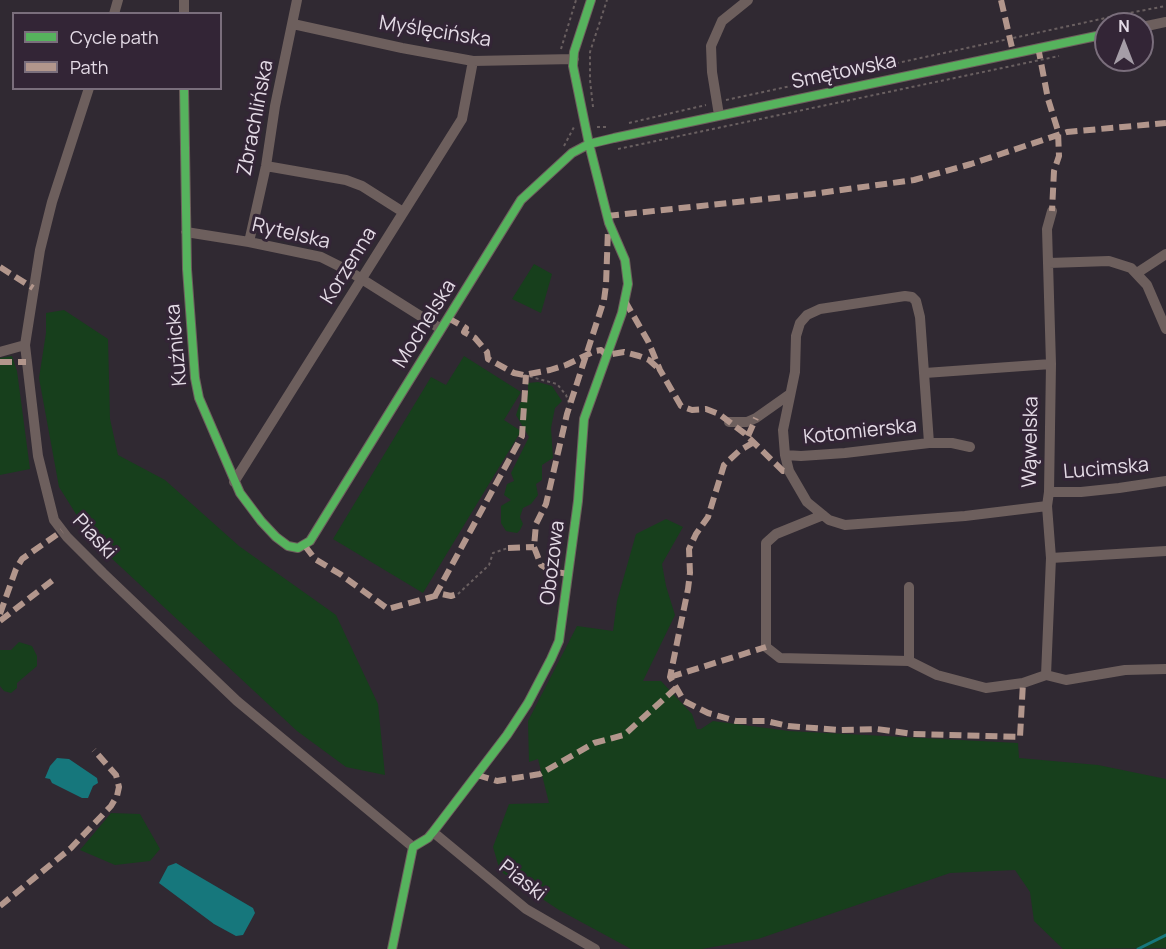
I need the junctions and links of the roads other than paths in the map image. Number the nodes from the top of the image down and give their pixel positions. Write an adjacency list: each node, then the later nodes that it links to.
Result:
1 (297, 0): 4 (street, Zbrachlińska)
2 (591, 0): 6 (street)
3 (748, 0): 10 (street)
4 (293, 24): 7 (street, Myślęcińska); 12 (street, Zbrachlińska)
5 (1094, 37): 10 (street, Smętowska)
6 (573, 59): 7 (street, Myślęcińska); 11 (street, Obozowa)
7 (473, 61): 14 (street, Korzenna)
8 (88, 90): 23 (street, Piaski)
9 (184, 90): 15 (street, Kuźnicka)
10 (719, 115): 11 (street, Smętowska)
11 (589, 144): 21 (street, Mochelska); 44 (street, Obozowa)
12 (266, 166): 14 (street); 16 (street, Zbrachlińska)
13 (1052, 211): 18 (street, Wąwelska)
14 (403, 212): 20 (street, Korzenna)
15 (186, 232): 16 (street, Rytelska); 33 (street, Kuźnicka)
16 (249, 242): 20 (street, Rytelska)
17 (1166, 254): 19 (street)
18 (1048, 262): 19 (street); 25 (street, Wąwelska)
19 (1137, 273): 22 (street)
20 (362, 279): 21 (street, Rytelska); 33 (street, Korzenna)
21 (441, 329): 37 (street, Mochelska)
22 (1166, 329)
23 (25, 345): 24 (street); 45 (street, Piaski)
24 (0, 352)
25 (1051, 364): 26 (street); 34 (street, Wąwelska)
26 (925, 373): 27 (street, Kotomierska); 29 (street, Kotomierska)
27 (790, 394): 28 (street); 31 (street, Kotomierska)
28 (729, 422)
29 (929, 443): 30 (street, Kotomierska); 31 (street, Kotomierska)
30 (970, 447)
31 (785, 455): 36 (street)
32 (1166, 481): 34 (street, Lucimska)
33 (234, 482): 37 (street, Kuźnicka)
34 (1049, 492): 35 (street, Wąwelska)
35 (1047, 506): 36 (street); 39 (street, Wąwelska)
36 (822, 515): 41 (street)
37 (310, 541)
38 (1166, 551): 39 (street)
39 (1051, 558): 43 (street, Wąwelska)
40 (909, 587): 41 (street)
41 (909, 661): 43 (street)
42 (1166, 669): 43 (street)
43 (1046, 675)
44 (433, 832): 45 (street, Obozowa); 47 (street, Piaski)
45 (413, 847): 46 (street)
46 (392, 949)
47 (595, 949)

